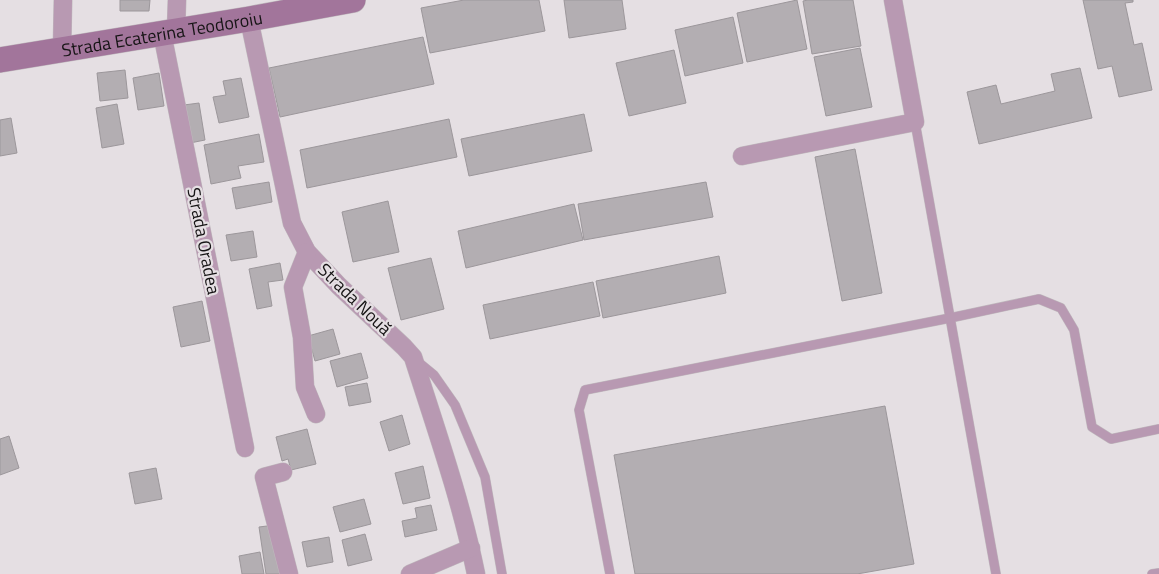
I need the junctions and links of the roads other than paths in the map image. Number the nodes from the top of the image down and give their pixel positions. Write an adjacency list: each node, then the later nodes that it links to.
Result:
1 (63, 0): 7 (street)
2 (177, 0): 6 (street, Strada Oradea)
3 (352, 0): 5 (main road, Strada Ecaterina Teodoroiu)
4 (893, 0): 9 (street)
5 (249, 19): 6 (main road, Strada Ecaterina Teodoroiu); 11 (street, Strada Nouă)
6 (169, 32): 7 (main road, Strada Ecaterina Teodoroiu); 16 (street, Strada Oradea)
7 (62, 49): 8 (main road, Strada Ecaterina Teodoroiu)
8 (0, 60)
9 (915, 122): 10 (street); 12 (lane)
10 (742, 156)
11 (307, 252): 13 (street, Strada Nouă); 14 (street)
12 (950, 318): 15 (lane); 24 (lane); 25 (lane)
13 (413, 357): 18 (street, Strada Nouă); 23 (lane)
14 (316, 414)
15 (1159, 429)
16 (245, 448)
17 (283, 472): 20 (street)
18 (471, 548): 21 (street); 22 (street, Strada Nouă)
19 (1159, 573): 26 (lane)
20 (288, 574)
21 (410, 574)
22 (476, 574)
23 (502, 574)
24 (610, 574)
25 (996, 574)
26 (1152, 574)

